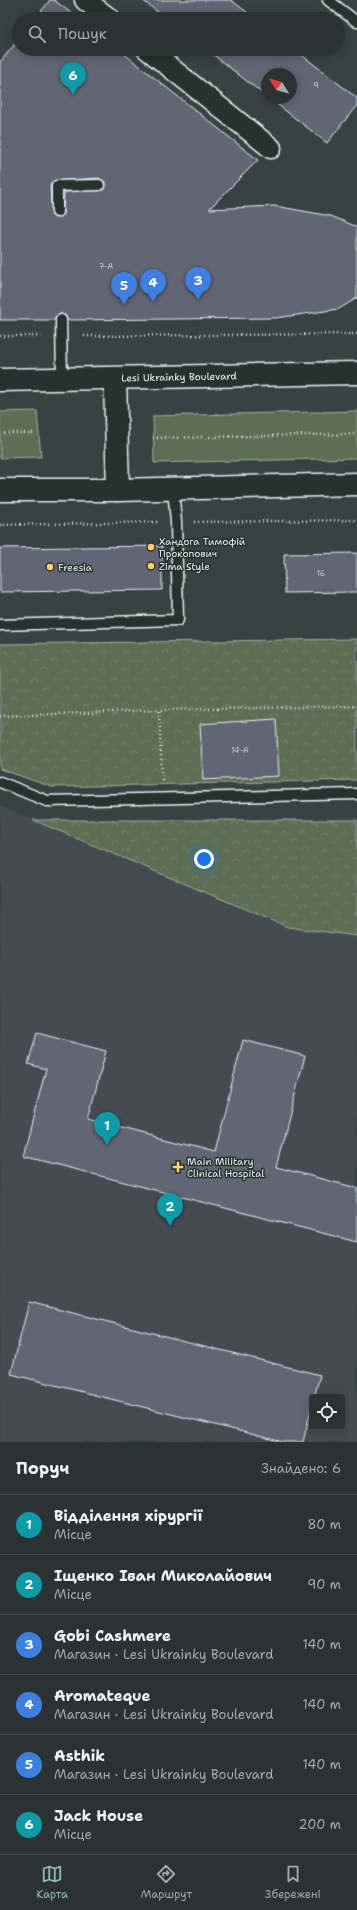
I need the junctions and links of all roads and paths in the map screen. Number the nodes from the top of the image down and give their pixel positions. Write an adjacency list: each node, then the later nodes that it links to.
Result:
1 (328, 0): 4 (lane)
2 (90, 1): 3 (street)
3 (102, 12)
4 (344, 12)
5 (345, 13): 6 (lane)
6 (357, 22)
7 (156, 56): 8 (street)
8 (271, 148)
9 (99, 185): 10 (lane)
10 (57, 212)
11 (61, 320): 14 (lane)
12 (357, 334): 14 (path)
13 (0, 336): 14 (path)
14 (61, 336): 16 (lane)
15 (357, 373): 17 (main road, Lesi Ukrainky Boulevard)
16 (62, 379): 17 (main road, Lesi Ukrainky Boulevard); 18 (main road, Lesi Ukrainky Boulevard)
17 (115, 379): 26 (main road)
18 (0, 380)
19 (0, 433): 20 (path)
20 (34, 433)
21 (357, 434): 22 (path)
22 (153, 438)
23 (357, 484): 24 (main road)
24 (173, 488): 26 (main road); 29 (lane)
25 (0, 490): 26 (main road)
26 (118, 490)
27 (33, 524): 28 (path)
28 (0, 525)
29 (0, 625)
30 (357, 706): 31 (path)
31 (159, 710): 32 (path); 35 (path)
32 (0, 716)
33 (0, 782): 35 (lane)
34 (357, 794): 35 (lane)
35 (163, 798)

